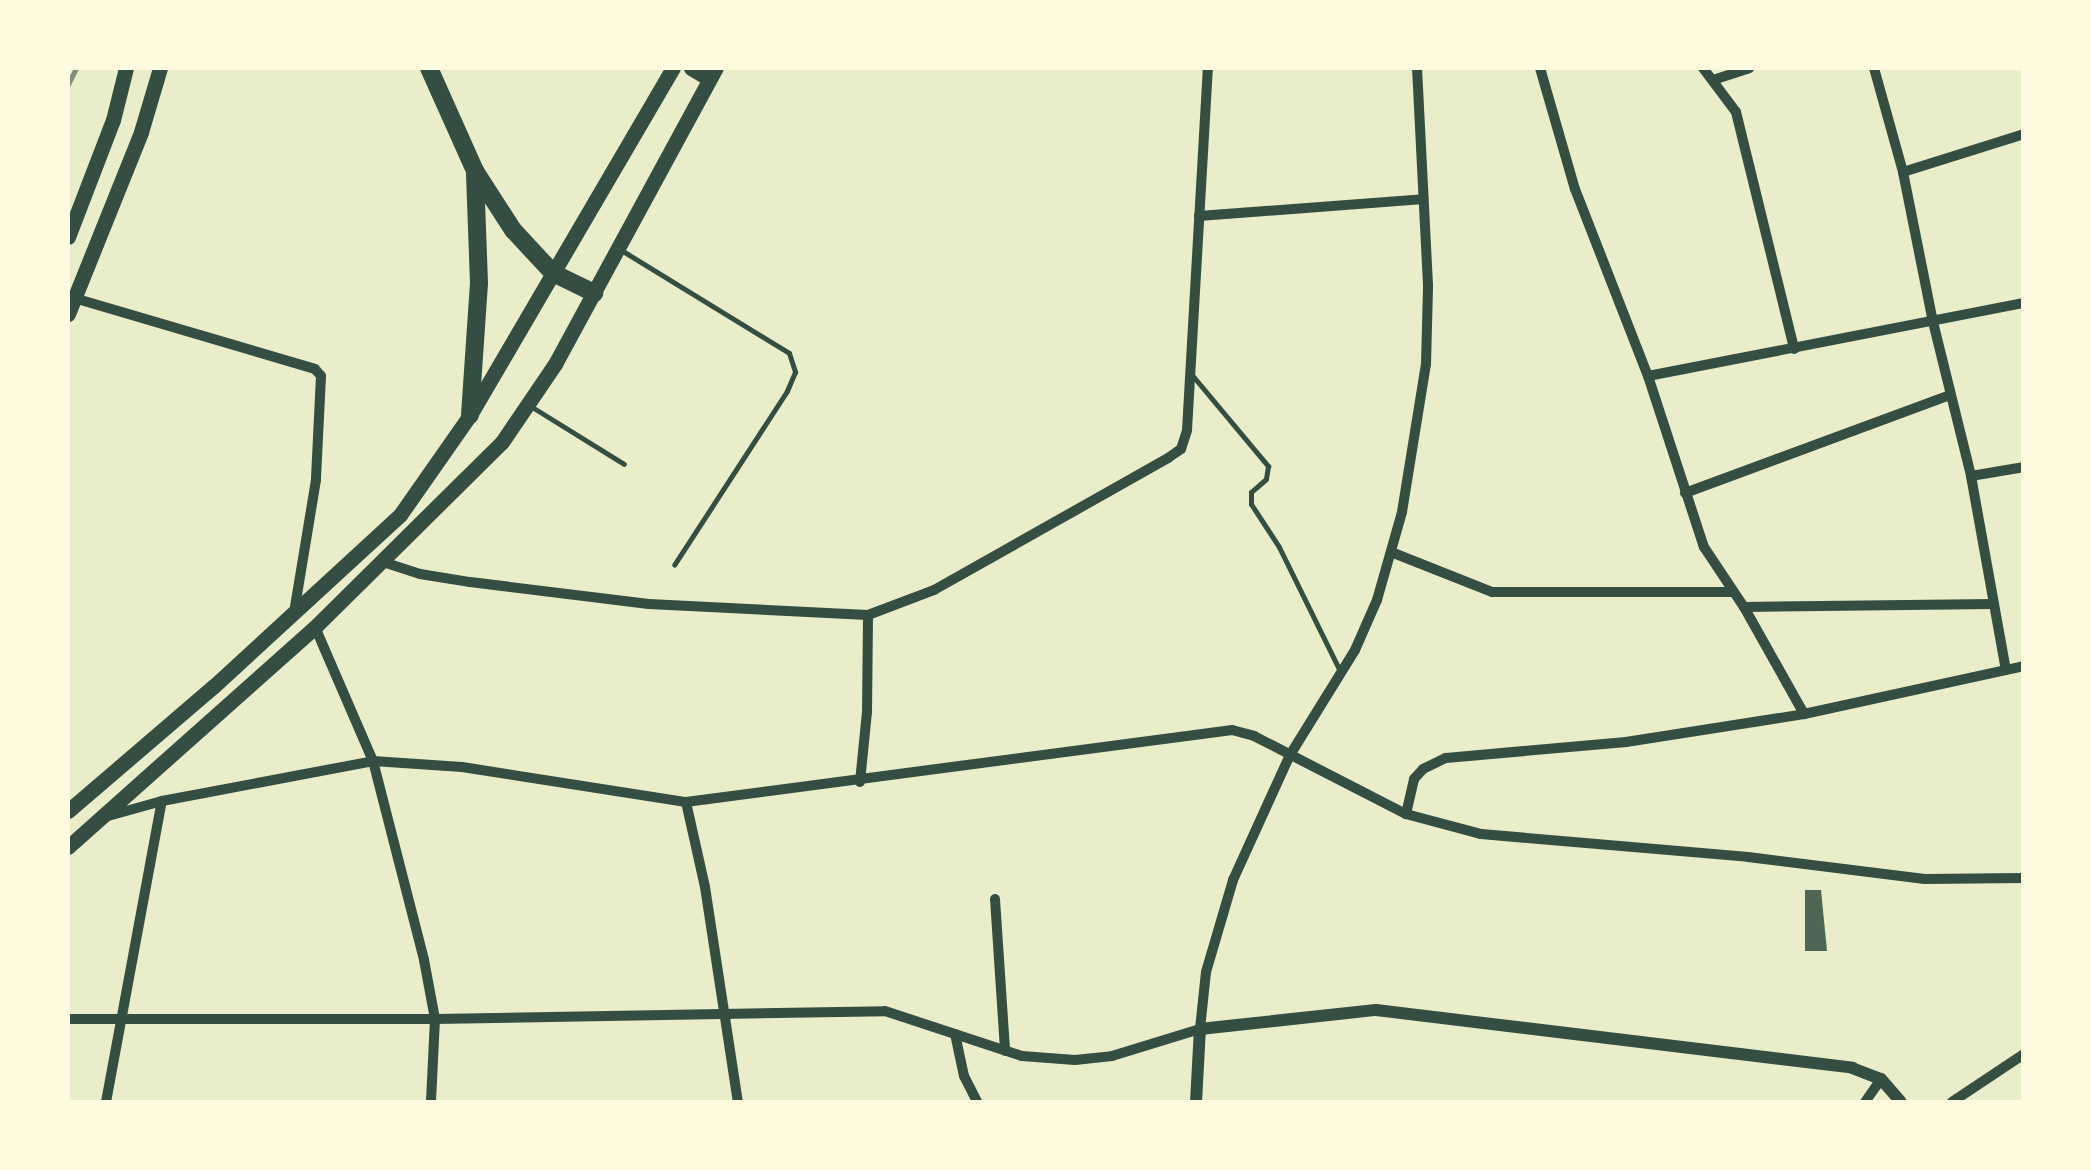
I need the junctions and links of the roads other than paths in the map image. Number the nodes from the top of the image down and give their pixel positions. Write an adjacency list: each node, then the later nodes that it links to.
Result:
1 (126, 68): 19 (main road)
2 (160, 68): 23 (main road)
3 (429, 68): 15 (highway)
4 (673, 68): 21 (main road)
5 (691, 68): 12 (main road)
6 (1208, 68): 18 (street)
7 (1417, 68): 17 (street)
8 (1540, 68): 29 (street)
9 (1702, 68): 13 (street)
10 (1749, 68): 13 (street)
11 (1874, 68): 16 (street)
12 (713, 74): 20 (main road)
13 (1712, 80): 27 (street)
14 (2024, 134): 16 (street)
15 (476, 172): 21 (highway); 32 (highway)
16 (1903, 172): 26 (street)
17 (1423, 199): 18 (street); 37 (street)
18 (1199, 216): 28 (street)
19 (68, 237)
20 (618, 249): 22 (main road); 39 (lane)
21 (553, 273): 22 (highway); 32 (main road)
22 (594, 292): 31 (main road)
23 (74, 298): 25 (main road); 43 (street)
24 (2024, 303): 26 (street)
25 (68, 314)
26 (1932, 322): 27 (street); 30 (street)
27 (1794, 349): 29 (street)
28 (1190, 373): 44 (street); 48 (lane)
29 (1648, 376): 36 (street)
30 (1950, 395): 35 (street); 36 (street)
31 (529, 406): 33 (lane); 38 (main road)
32 (470, 414): 43 (main road)
33 (624, 464)
34 (2024, 467): 35 (street)
35 (1971, 476): 41 (street)
36 (1685, 493): 40 (street)
37 (1391, 552): 40 (street); 48 (street)
38 (384, 562): 44 (street); 45 (main road)
39 (674, 565)
40 (1733, 592): 42 (street)
41 (1993, 604): 42 (street); 47 (street)
42 (1744, 607): 49 (street)
43 (293, 614): 55 (main road)
44 (868, 615): 52 (street)
45 (315, 627): 51 (street); 57 (main road)
46 (2024, 666): 47 (street)
47 (2006, 670): 49 (street)
48 (1341, 673): 50 (street)
49 (1804, 714): 56 (street)
50 (1290, 755): 52 (street); 56 (street); 65 (street)
51 (373, 761): 53 (street); 54 (street); 64 (street)
52 (860, 782): 54 (street)
53 (162, 801): 57 (street); 62 (street)
54 (686, 802): 61 (street)
55 (68, 811)
56 (1406, 814): 59 (street)
57 (99, 818): 58 (main road)
58 (68, 847)
59 (2024, 878)
60 (995, 899): 67 (street)
61 (722, 1013): 64 (street); 66 (street); 72 (street)
62 (120, 1018): 63 (street); 64 (street); 70 (street)
63 (68, 1020)
64 (435, 1020): 71 (street)
65 (1200, 1029): 67 (street); 69 (street); 74 (street)
66 (956, 1034): 67 (street); 73 (street)
67 (1005, 1051)
68 (2024, 1054): 77 (street)
69 (1881, 1079): 75 (street); 76 (street)
70 (106, 1102)
71 (431, 1102)
72 (738, 1102)
73 (977, 1102)
74 (1196, 1102)
75 (1865, 1102)
76 (1901, 1102)
77 (1952, 1102)

